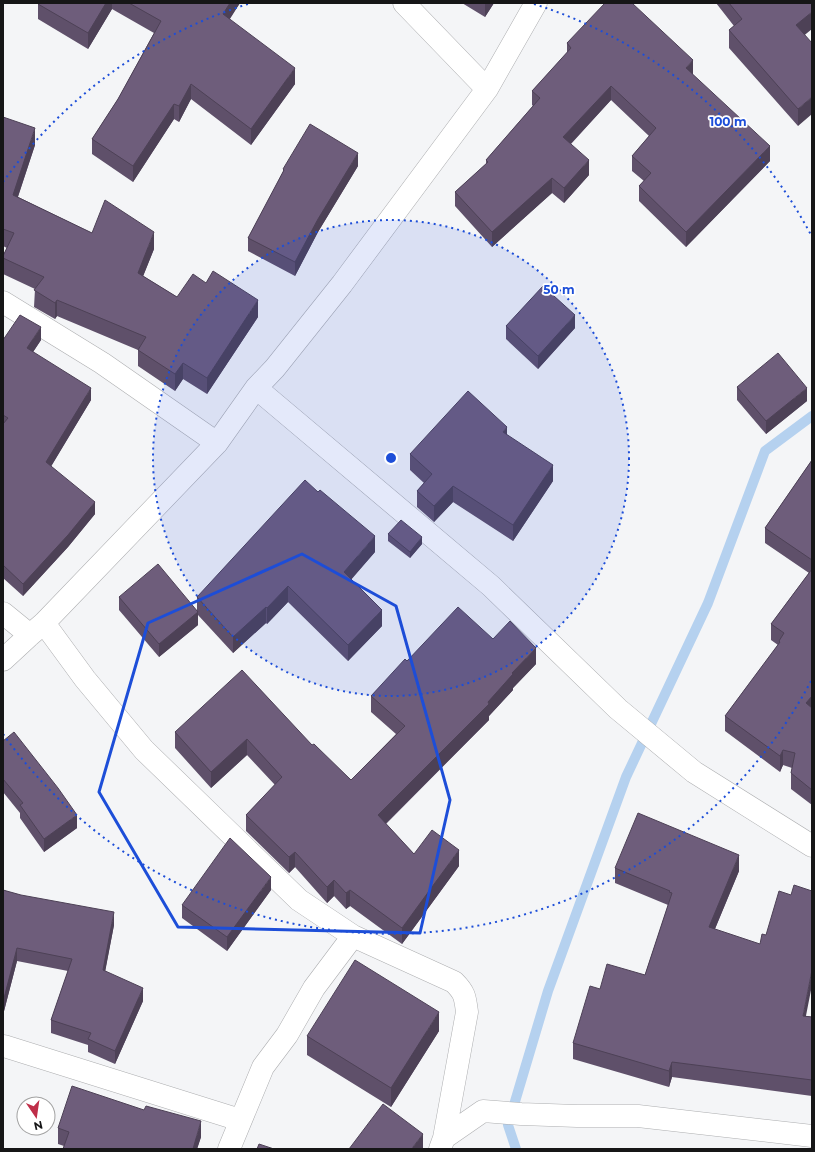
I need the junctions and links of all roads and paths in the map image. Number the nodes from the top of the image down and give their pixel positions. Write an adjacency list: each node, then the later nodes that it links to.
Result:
1 (404, 3): 3 (street)
2 (536, 3): 3 (street)
3 (487, 88): 5 (street)
4 (3, 302): 6 (street)
5 (256, 388): 6 (street); 10 (street)
6 (217, 443): 8 (street)
7 (3, 613): 8 (street)
8 (37, 629): 9 (street); 11 (street)
9 (3, 660)
10 (812, 846)
11 (352, 936): 13 (street); 15 (street)
12 (4, 1046): 13 (street)
13 (240, 1120): 16 (street)
14 (812, 1136): 15 (street)
15 (442, 1144)
16 (229, 1149)

